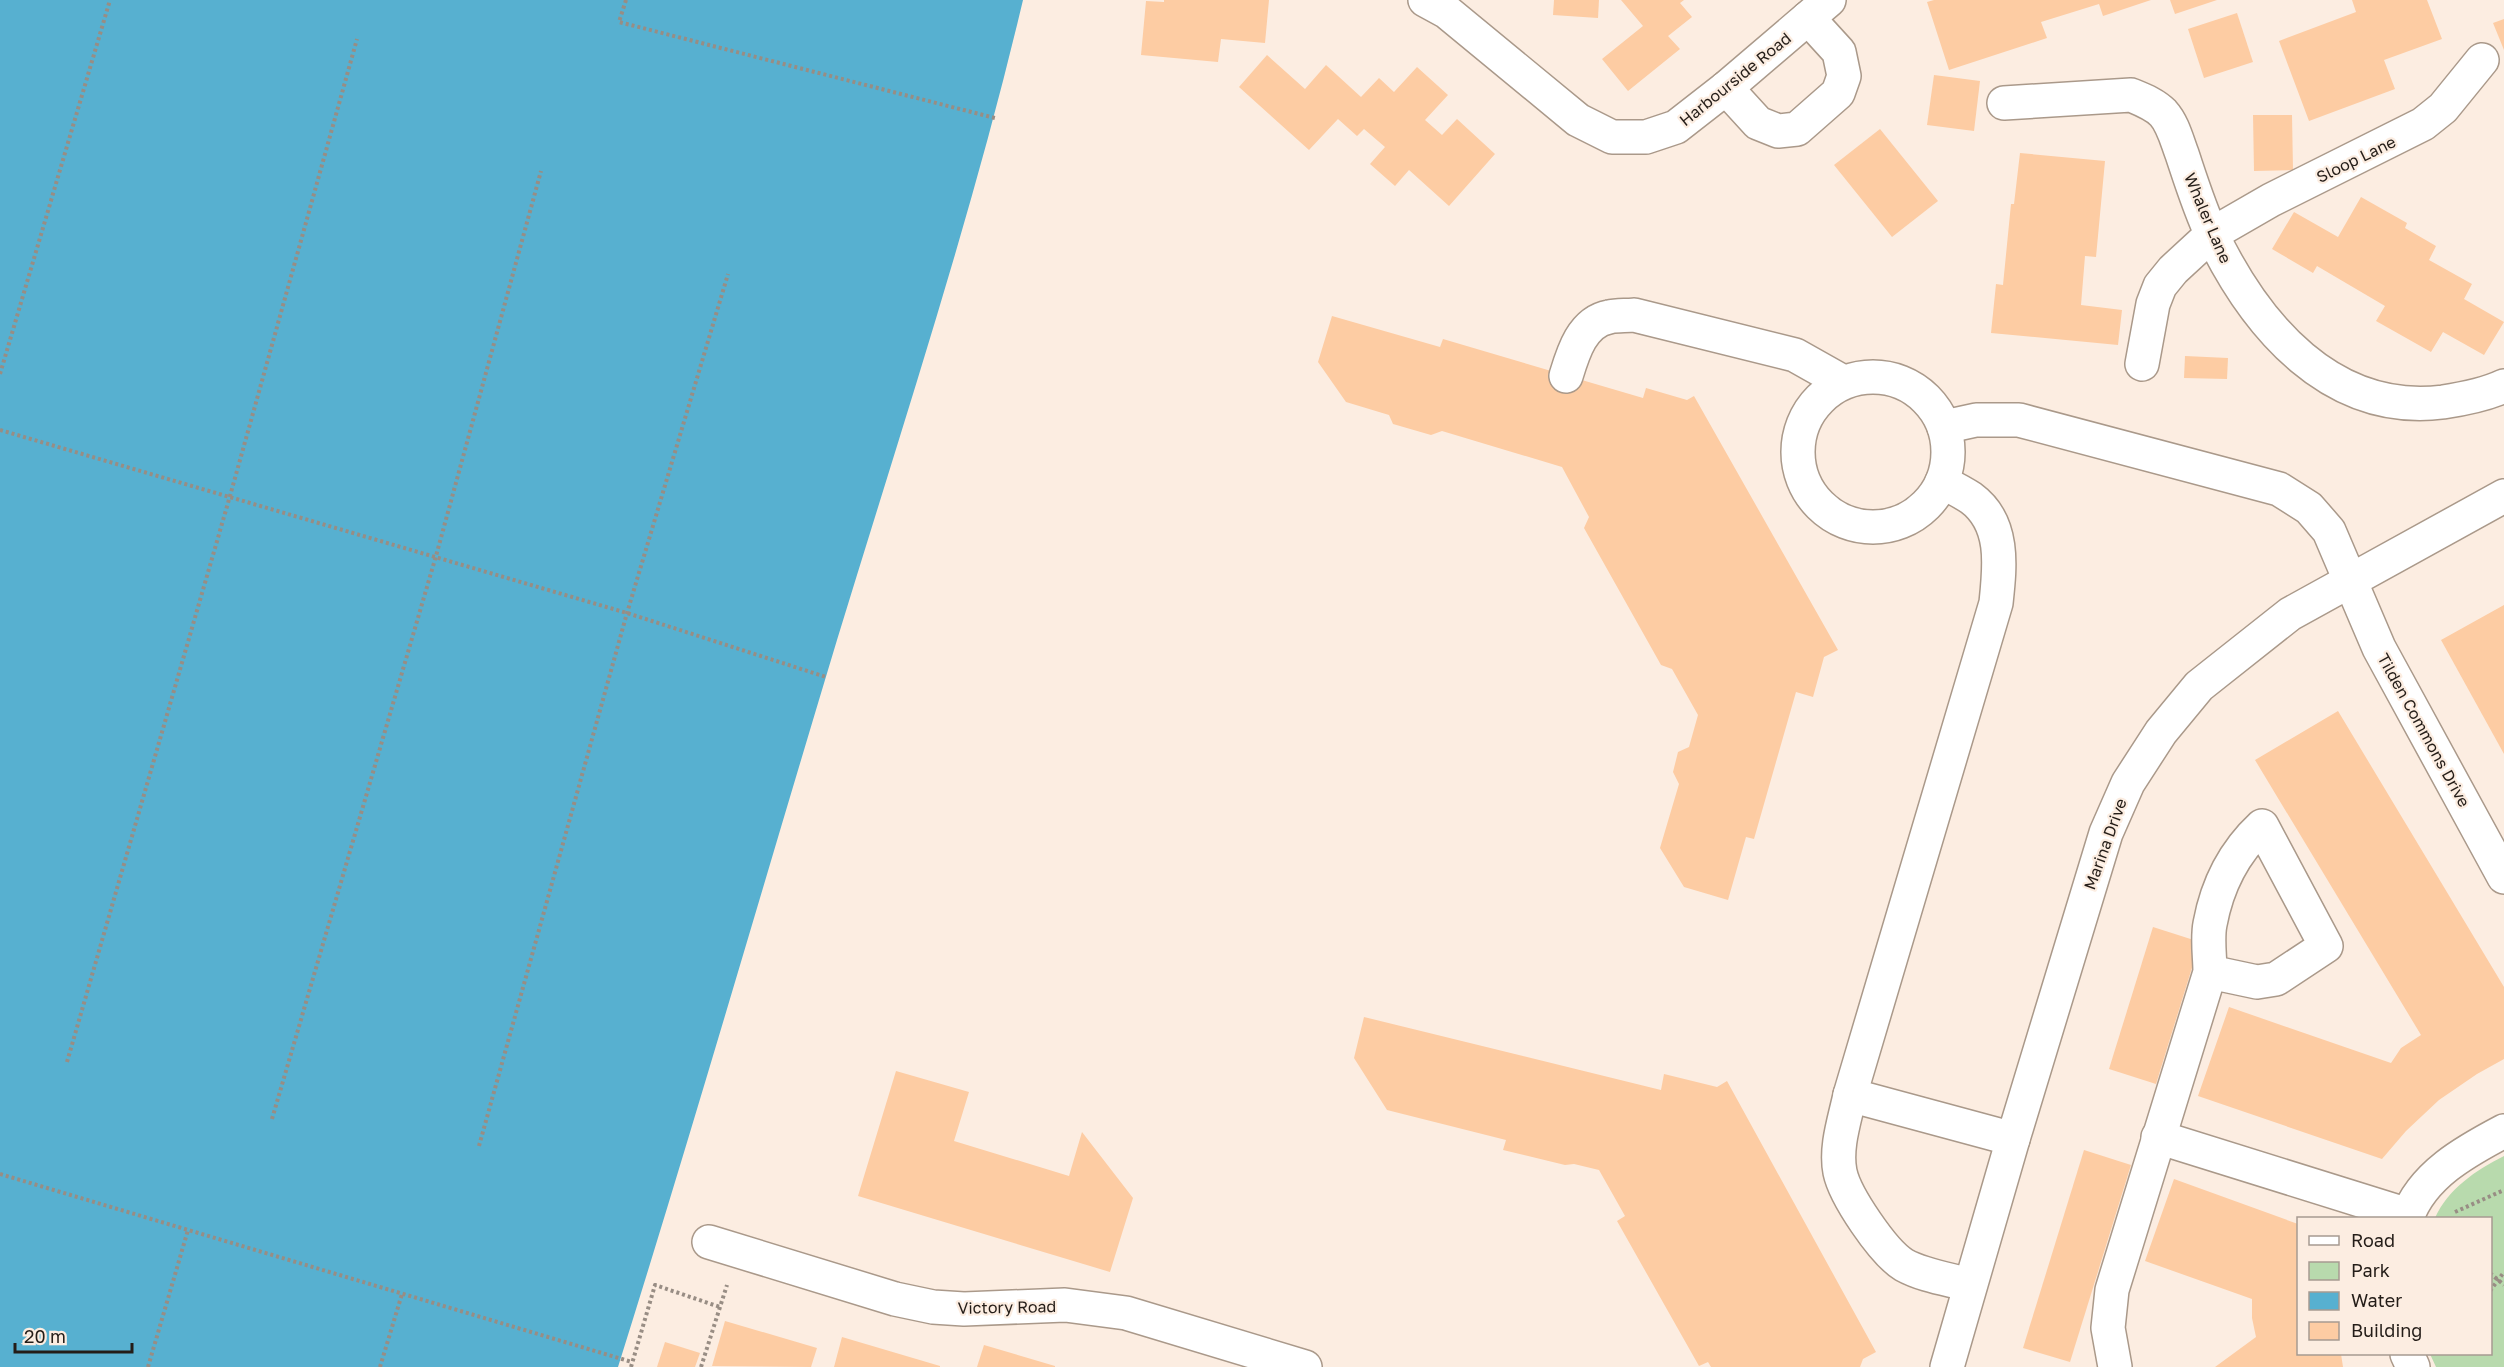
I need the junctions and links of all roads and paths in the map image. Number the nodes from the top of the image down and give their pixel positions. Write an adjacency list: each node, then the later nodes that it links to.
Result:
1 (110, 0): 14 (path)
2 (626, 0): 9 (path)
3 (1425, 0): 7 (street, Harbourside Road)
4 (1819, 9): 7 (street, Harbourside Road); 7 (street)
5 (357, 39): 21 (path)
6 (2482, 60): 11 (street, Sloop Lane)
7 (1726, 88)
8 (2004, 103): 11 (street, Whaler Lane)
9 (995, 118)
10 (541, 171): 23 (path)
11 (2212, 234): 13 (street, Sloop Lane); 17 (street, Whaler Lane)
12 (729, 274): 25 (path)
13 (2142, 364)
14 (0, 374)
15 (1566, 376): 16 (street)
16 (1842, 382): 18 (street); 20 (street)
17 (2504, 386)
18 (1944, 428): 20 (street); 24 (street, Tilden Commons Drive)
19 (0, 430): 21 (path)
20 (1942, 482): 30 (street)
21 (230, 496): 23 (path); 29 (path)
22 (2504, 496): 24 (street, Marina Drive)
23 (436, 556): 25 (path); 31 (path)
24 (2351, 579): 27 (street, Tilden Commons Drive); 34 (street, Marina Drive)
25 (627, 613): 26 (path); 35 (path)
26 (826, 678)
27 (2504, 877)
28 (2210, 972): 28 (street); 33 (street)
29 (68, 1062)
30 (1851, 1095): 34 (street); 45 (street)
31 (272, 1119)
32 (2504, 1131): 39 (street)
33 (2158, 1137): 39 (street); 56 (street)
34 (2013, 1139): 45 (street, Marina Drive)
35 (479, 1146)
36 (0, 1174): 40 (path)
37 (2504, 1190): 38 (path)
38 (2451, 1214)
39 (2407, 1217)
40 (188, 1230): 48 (path); 51 (path)
41 (724, 1246): 49 (path); 54 (street, Victory Road)
42 (2504, 1272): 44 (path)
43 (2492, 1275): 44 (path)
44 (2498, 1280): 46 (path); 47 (path)
45 (1970, 1285): 55 (street, Marina Drive)
46 (2504, 1285)
47 (2492, 1288)
48 (402, 1294): 50 (path); 52 (path)
49 (720, 1307): 50 (path); 53 (path)
50 (631, 1365)
51 (148, 1367)
52 (380, 1367)
53 (701, 1367)
54 (1305, 1367)
55 (1947, 1367)
56 (2115, 1367)

